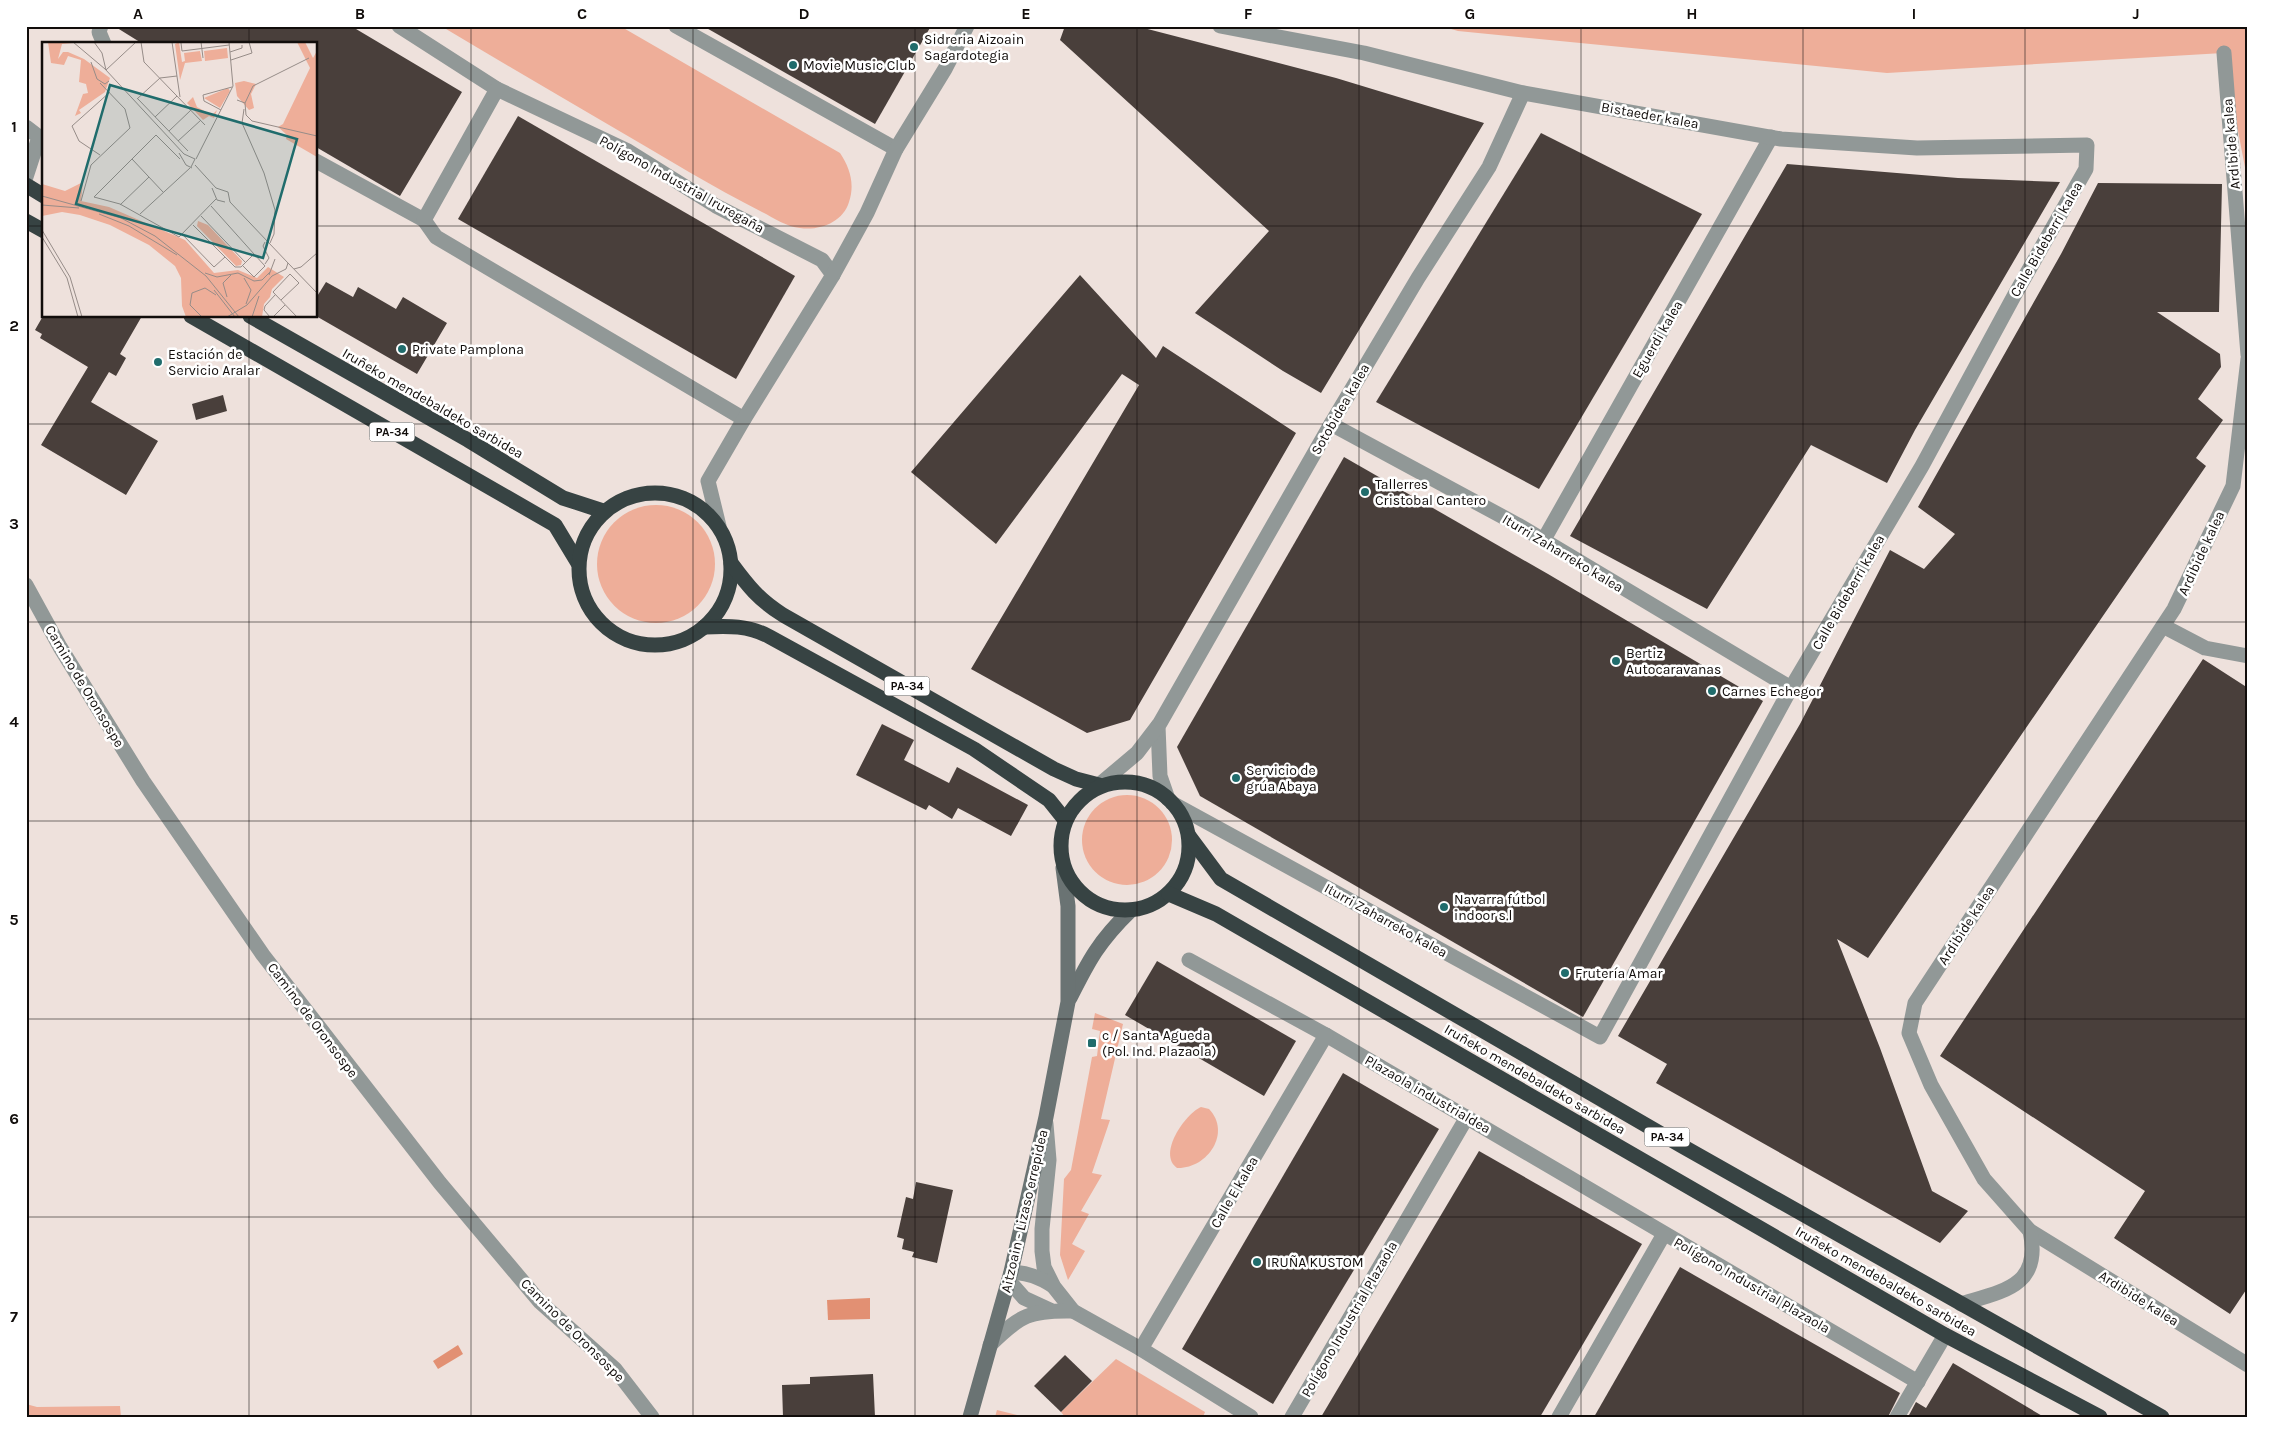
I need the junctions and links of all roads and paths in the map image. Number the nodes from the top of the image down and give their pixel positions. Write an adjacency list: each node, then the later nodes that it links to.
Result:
1 (102, 26): 6 (street)
2 (398, 26): 8 (street, Polígono Industrial Iruregaña)
3 (676, 26): 13 (street)
4 (967, 26): 13 (street)
5 (1220, 26): 9 (street, Bistaeder kalea)
6 (103, 42)
7 (2224, 53): 24 (street, Ardibide kalea)
8 (497, 89): 18 (street); 21 (street, Polígono Industrial Iruregaña)
9 (1524, 93): 11 (street, Bistaeder kalea); 26 (street, Sotobidea kalea)
10 (26, 127): 15 (street)
11 (1772, 137): 12 (street, Bistaeder kalea); 29 (street, Eguerdi kalea)
12 (2087, 145): 36 (street, Calle Bideberri kalea)
13 (896, 149): 21 (street)
14 (318, 162): 18 (street)
15 (26, 177)
16 (26, 186): 17 (highway)
17 (42, 195)
18 (424, 220): 25 (street)
19 (26, 221): 20 (highway)
20 (42, 230)
21 (832, 275): 25 (street)
22 (194, 318): 30 (highway, PA-34)
23 (254, 318): 27 (highway, Iruñeko mendebaldeko sarbidea / PA-34)
24 (2248, 357): 33 (street, Ardibide kalea)
25 (744, 419): 28 (street)
26 (1331, 424): 29 (street, Iturri Zaharreko kalea); 37 (street, Sotobidea kalea)
27 (603, 511): 28 (highway, PA-34); 30 (highway, PA-34)
28 (719, 526): 31 (highway, PA-34)
29 (1543, 541): 36 (street, Iturri Zaharreko kalea)
30 (578, 563): 34 (highway, PA-34)
31 (731, 563): 34 (highway, PA-34); 38 (highway, PA-34)
32 (26, 585): 63 (street, Camino de Oronsospe)
33 (2163, 626): 35 (street); 51 (street, Ardibide kalea)
34 (704, 627): 40 (highway, PA-34)
35 (2248, 656)
36 (1791, 688): 48 (street, Calle Bideberri kalea)
37 (1158, 726): 38 (street, Sotobidea kalea); 39 (street)
38 (1099, 785): 39 (highway, PA-34); 40 (highway, PA-34)
39 (1170, 801): 41 (highway, PA-34); 48 (street, Iturri Zaharreko kalea)
40 (1065, 820): 42 (highway, PA-34)
41 (1189, 836): 43 (highway, PA-34); 55 (highway, Iruñeko mendebaldeko sarbidea / PA-34)
42 (1064, 868): 44 (highway, PA-34); 46 (street)
43 (1168, 894): 44 (highway, PA-34); 58 (highway, Iruñeko mendebaldeko sarbidea / PA-34)
44 (1131, 910): 46 (street)
45 (1189, 960): 47 (street, Plazaola industrialdea)
46 (1068, 1002): 50 (street, Aitzoain - Lizaso errepidea)
47 (1326, 1035): 49 (street, Plazaola industrialdea); 60 (street, Calle E kalea)
48 (1600, 1037)
49 (1467, 1117): 52 (street, Plazaola industrialdea); 66 (street, Polígono Industrial Plazaola)
50 (1046, 1118): 53 (street, Aitzoain - Lizaso errepidea); 54 (street)
51 (2030, 1231): 55 (street); 61 (street, Ardibide kalea)
52 (1664, 1234): 62 (street, Polígono Industrial Plazaola); 67 (street, Polígono Industrial Plazaola)
53 (1010, 1276): 54 (street); 56 (street); 59 (street, Aitzoain - Lizaso errepidea)
54 (1054, 1287): 57 (street)
55 (1961, 1304): 70 (highway, Iruñeko mendebaldeko sarbidea / PA-34)
56 (1050, 1310): 57 (street); 59 (street)
57 (1073, 1311): 60 (street)
58 (1945, 1335): 62 (street); 69 (highway, Iruñeko mendebaldeko sarbidea / PA-34)
59 (990, 1345): 64 (street, Aitzoain - Lizaso errepidea)
60 (1141, 1349): 65 (street)
61 (2248, 1365)
62 (1918, 1382): 68 (street)
63 (652, 1417)
64 (970, 1417)
65 (1251, 1417)
66 (1292, 1417)
67 (1559, 1417)
68 (1897, 1417)
69 (2100, 1417)
70 (2162, 1417)

